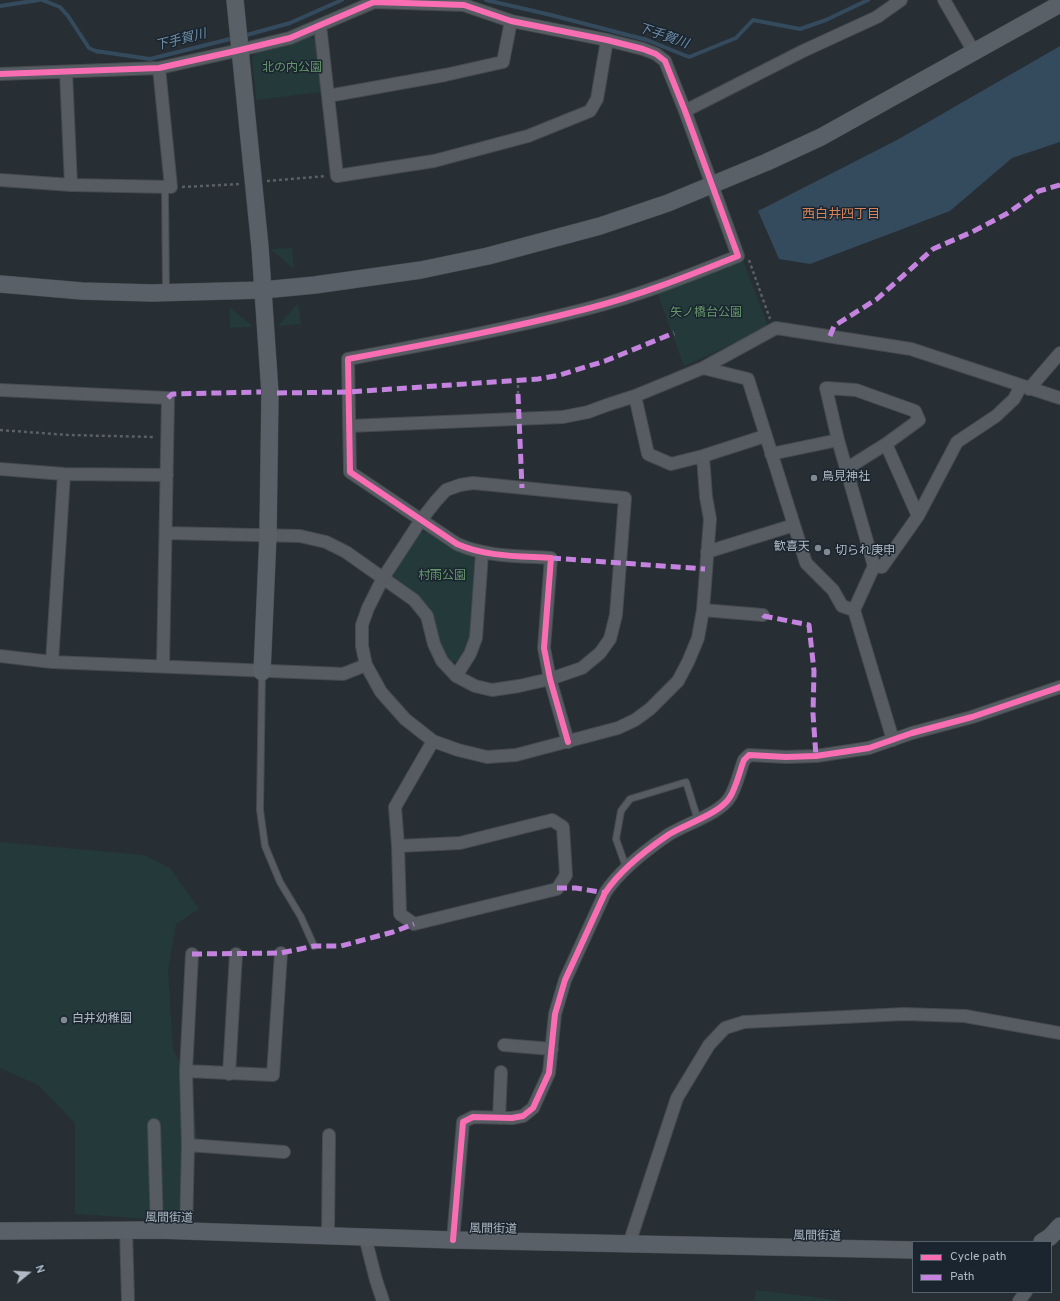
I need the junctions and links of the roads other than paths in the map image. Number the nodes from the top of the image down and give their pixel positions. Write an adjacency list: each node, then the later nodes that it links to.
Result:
1 (235, 0): 8 (street)
2 (901, 0): 14 (street)
3 (944, 0): 9 (street)
4 (1060, 4): 9 (street)
5 (510, 21): 6 (street); 7 (street); 13 (street)
6 (320, 24): 8 (street); 13 (street)
7 (607, 40): 13 (street); 14 (street)
8 (239, 48): 10 (street); 20 (street)
9 (974, 52): 17 (street)
10 (159, 68): 11 (street); 18 (street)
11 (66, 72): 12 (street); 16 (street)
12 (0, 74)
13 (328, 96)
14 (685, 111): 17 (street)
15 (0, 180): 16 (street)
16 (71, 185): 18 (street)
17 (712, 185): 20 (street); 28 (street)
18 (168, 187): 21 (lane)
19 (0, 284): 21 (street)
20 (263, 290): 21 (street); 42 (street)
21 (166, 293)
22 (1060, 353): 24 (street)
23 (703, 368): 24 (street); 26 (street); 29 (street)
24 (1025, 387): 27 (street); 38 (street)
25 (0, 390): 37 (street)
26 (635, 396): 28 (street); 33 (street)
27 (1060, 398)
28 (349, 426): 39 (street)
29 (765, 436): 32 (street); 33 (street)
30 (838, 440): 31 (street); 32 (street); 35 (street)
31 (886, 444): 35 (street); 38 (street)
32 (771, 454): 40 (street)
33 (703, 456): 43 (street)
34 (0, 469): 36 (street)
35 (846, 469): 45 (street)
36 (64, 474): 37 (street); 51 (street)
37 (167, 475): 41 (street)
38 (918, 516): 45 (street)
39 (421, 520): 44 (street); 46 (street); 56 (street)
40 (794, 525): 43 (street); 48 (street)
41 (166, 533): 42 (street); 53 (street)
42 (268, 535): 46 (street); 54 (street)
43 (707, 552): 47 (street)
44 (482, 553): 55 (street); 56 (street)
45 (874, 566): 48 (street)
46 (383, 578): 52 (street); 55 (street)
47 (703, 610): 49 (street); 60 (street)
48 (854, 610): 59 (street)
49 (763, 614)
50 (0, 656): 51 (street)
51 (52, 662): 53 (street)
52 (366, 665): 54 (street); 58 (street)
53 (163, 666): 54 (street)
54 (262, 672): 64 (lane)
55 (456, 676): 56 (street)
56 (550, 679): 60 (street)
57 (1060, 687): 59 (street)
58 (433, 740): 60 (street); 62 (street)
59 (893, 740): 61 (street)
60 (568, 742)
61 (698, 820): 63 (street); 63 (lane)
62 (398, 846): 62 (street)
63 (626, 868): 70 (street)
64 (314, 946)
65 (280, 953): 73 (street)
66 (192, 954): 71 (street)
67 (236, 954): 73 (street)
68 (1060, 1033): 88 (street)
69 (504, 1045): 70 (street)
70 (552, 1049): 74 (street)
71 (186, 1071): 73 (street); 77 (street)
72 (501, 1072): 74 (street)
73 (229, 1074)
74 (499, 1118): 86 (street)
75 (154, 1125): 82 (street)
76 (329, 1135): 84 (street)
77 (188, 1145): 78 (street); 83 (street)
78 (284, 1152)
79 (1060, 1226): 87 (street)
80 (0, 1230): 81 (street, 風間街道)
81 (126, 1230): 82 (street, 風間街道); 91 (street)
82 (157, 1230): 83 (street, 風間街道)
83 (186, 1231): 84 (street, 風間街道)
84 (328, 1235): 85 (street, 風間街道)
85 (365, 1237): 86 (street, 風間街道); 92 (street)
86 (453, 1240): 88 (street, 風間街道)
87 (1044, 1241)
88 (630, 1244): 89 (street, 風間街道)
89 (912, 1250)
90 (1025, 1293): 93 (street)
91 (128, 1301)
92 (383, 1301)
93 (1019, 1301)

